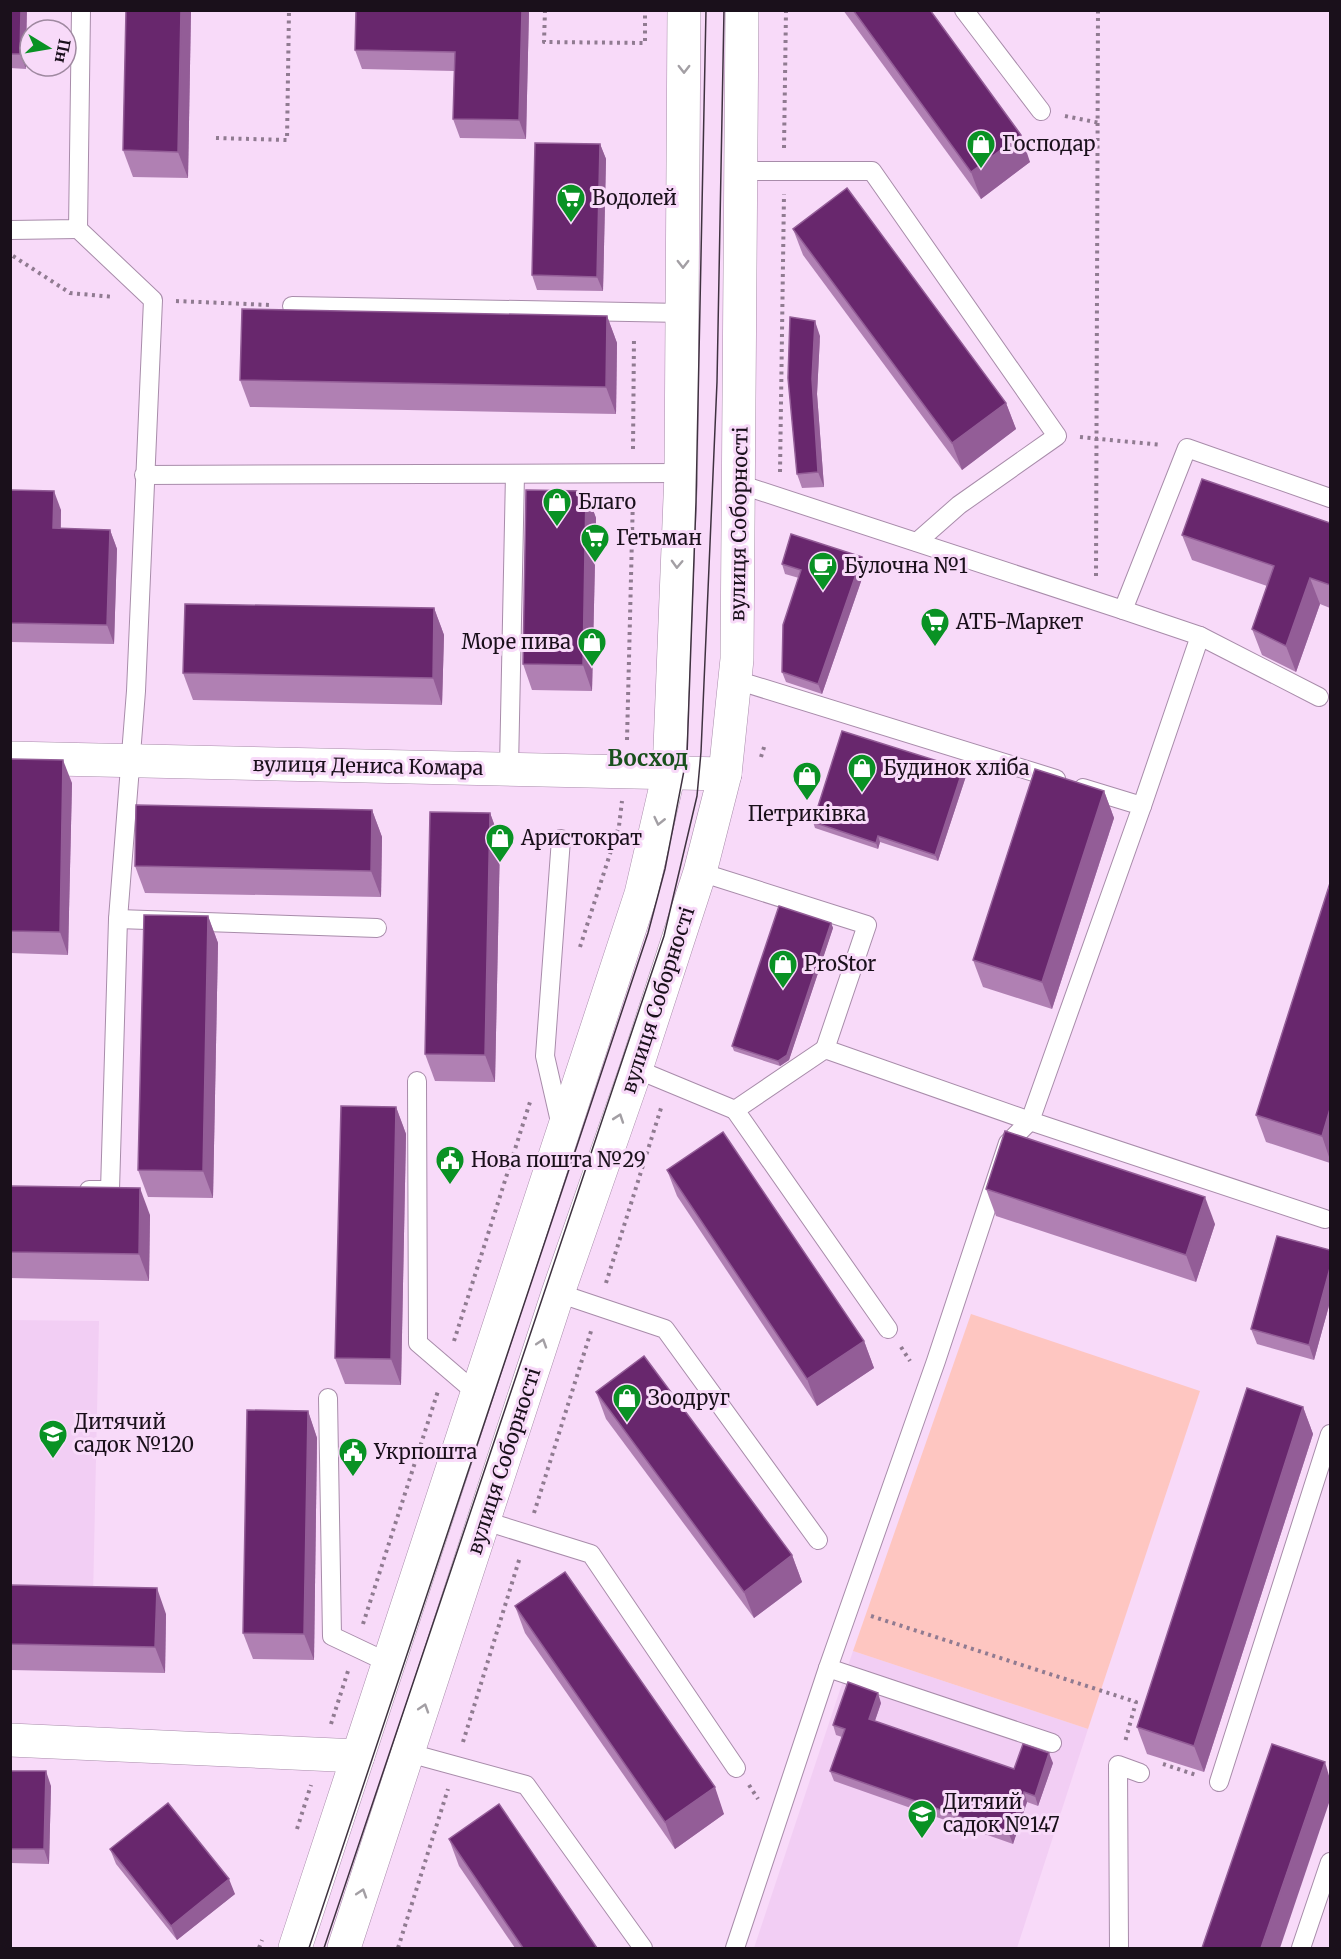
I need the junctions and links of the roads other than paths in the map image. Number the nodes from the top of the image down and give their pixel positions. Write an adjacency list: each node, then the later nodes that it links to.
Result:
1 (81, 10): 7 (lane)
2 (684, 10): 10 (main road, one-way to 10)
3 (742, 10): 6 (main road, вулиця Соборності)
4 (964, 10): 5 (lane)
5 (1041, 111)
6 (742, 171): 14 (main road, вулиця Соборності); 16 (lane)
7 (78, 228): 8 (lane); 13 (lane)
8 (10, 230)
9 (292, 306): 10 (lane)
10 (683, 313): 11 (main road)
11 (681, 473): 12 (lane); 24 (main road, one-way to 24)
12 (515, 474): 13 (lane); 23 (lane)
13 (144, 475): 22 (lane)
14 (739, 484): 16 (lane); 19 (main road, вулиця Соборності)
15 (1330, 498): 17 (lane)
16 (916, 542): 17 (lane)
17 (1123, 610): 18 (lane)
18 (1200, 636): 20 (lane); 26 (lane)
19 (736, 680): 25 (main road, вулиця Соборності); 26 (lane)
20 (1319, 697)
21 (10, 758): 22 (main road, вулиця Дениса Комара)
22 (130, 761): 23 (main road, вулиця Дениса Комара); 29 (lane)
23 (509, 768): 24 (main road, вулиця Дениса Комара)
24 (669, 773): 25 (main road, вулиця Дениса Комара); 36 (main road, one-way to 36)
25 (725, 774): 28 (main road, вулиця Соборності)
26 (1142, 806): 35 (lane)
27 (561, 839): 36 (lane)
28 (700, 872): 31 (lane); 32 (main road, вулиця Соборності)
29 (118, 919): 30 (lane); 37 (lane)
30 (377, 928)
31 (825, 1049): 34 (lane); 35 (lane)
32 (636, 1069): 34 (lane); 39 (main road, вулиця Соборності, one-way to 32)
33 (417, 1081): 41 (lane)
34 (735, 1110): 40 (lane)
35 (1030, 1121): 38 (lane); 47 (lane)
36 (562, 1133): 41 (main road)
37 (66, 1189)
38 (1325, 1218)
39 (558, 1293): 44 (main road, вулиця Соборності, one-way to 39); 45 (lane)
40 (888, 1329)
41 (475, 1392): 46 (main road)
42 (328, 1398): 46 (lane)
43 (1330, 1434): 54 (lane)
44 (486, 1521): 50 (main road, вулиця Соборності, one-way to 44); 52 (lane)
45 (818, 1540)
46 (390, 1663): 51 (main road)
47 (828, 1668): 49 (lane); 59 (lane)
48 (10, 1740): 51 (main road)
49 (1052, 1743)
50 (409, 1753): 57 (main road, вулиця Соборності, one-way to 50); 58 (lane)
51 (358, 1756): 56 (main road)
52 (736, 1768)
53 (1140, 1773): 60 (lane)
54 (1219, 1782)
55 (1330, 1862): 61 (lane)
56 (295, 1948)
57 (344, 1948)
58 (643, 1948)
59 (735, 1948)
60 (1119, 1948)
61 (1301, 1948)

